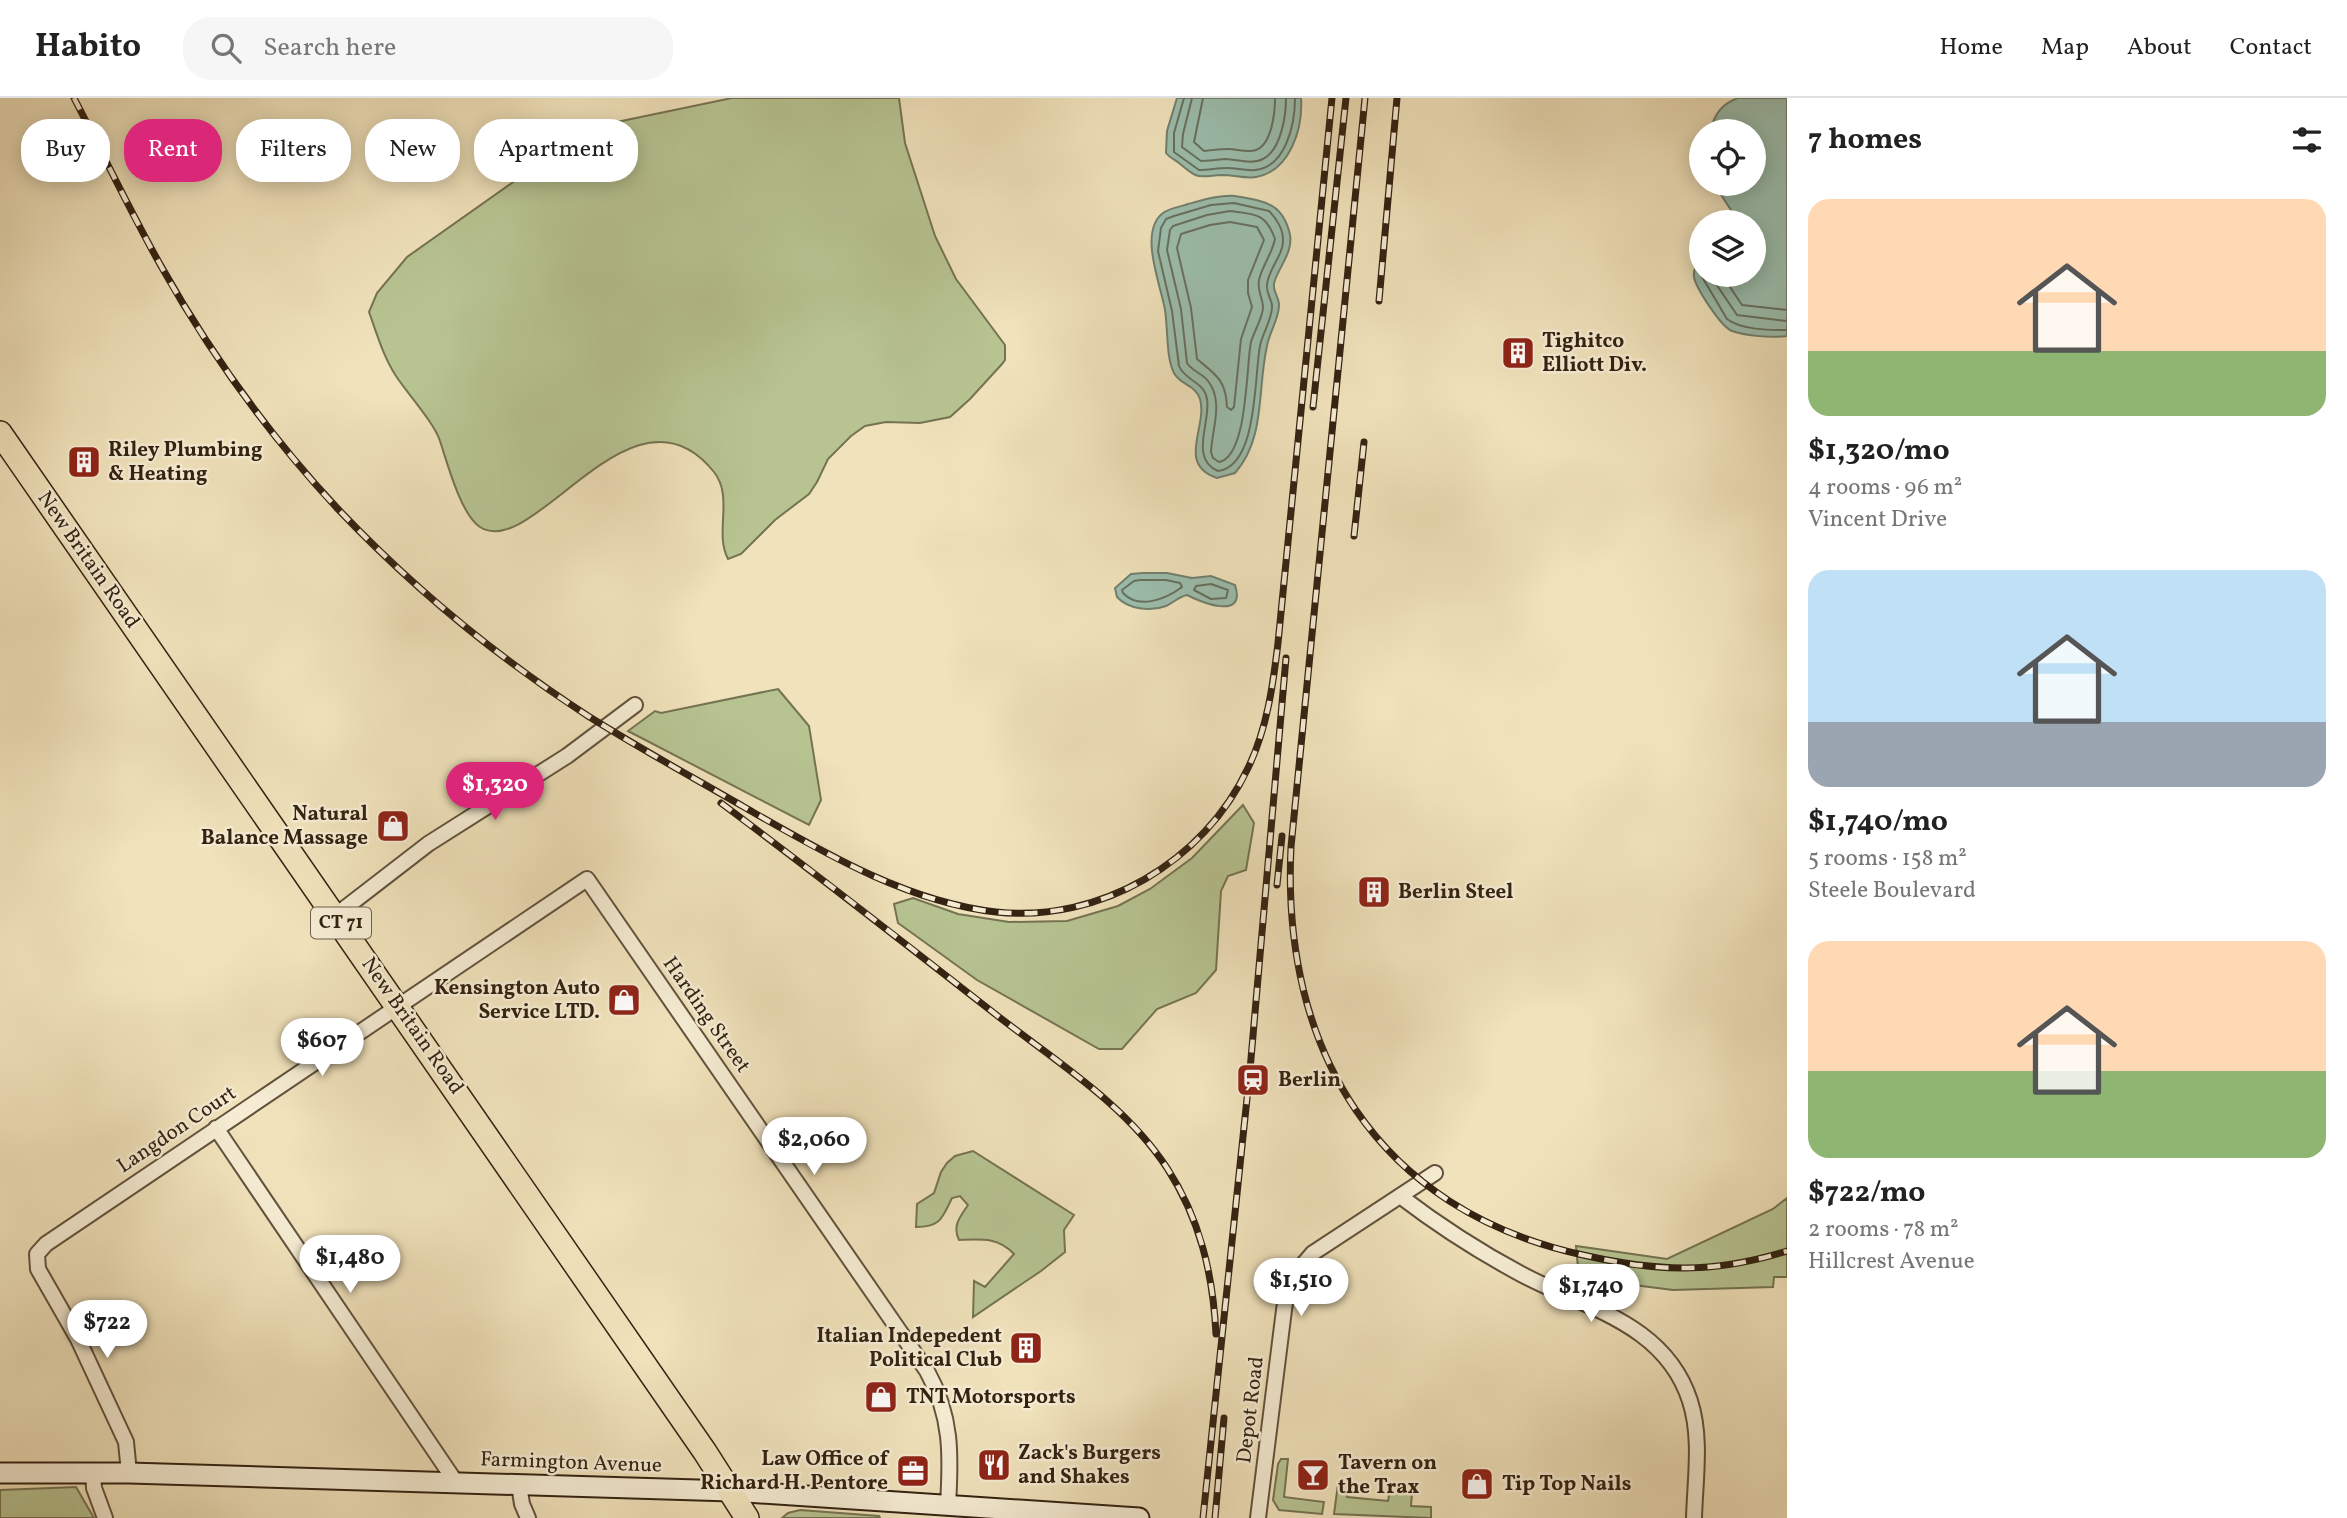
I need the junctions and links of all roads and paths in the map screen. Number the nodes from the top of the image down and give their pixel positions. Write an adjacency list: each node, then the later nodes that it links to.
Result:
1 (0, 433): 4 (main road, New Britain Road / CT 71)
2 (635, 705): 4 (street)
3 (587, 879): 5 (street, Langdon Court); 15 (street, Harding Street)
4 (336, 915): 5 (main road, New Britain Road / CT 71)
5 (398, 1005): 6 (street, Langdon Court); 14 (main road, New Britain Road / CT 71)
6 (216, 1128): 11 (street, Langdon Court); 12 (street)
7 (1435, 1173): 8 (street, Depot Road)
8 (1399, 1196): 21 (street, Depot Road); 22 (street)
9 (0, 1473): 10 (main road, Farmington Avenue)
10 (93, 1473): 11 (main road, Farmington Avenue); 17 (street)
11 (129, 1473): 12 (main road, Farmington Avenue)
12 (455, 1481): 13 (main road, Farmington Avenue)
13 (519, 1485): 14 (main road, Farmington Avenue); 18 (street)
14 (731, 1491): 15 (main road, Farmington Avenue); 19 (main road, New Britain Road / CT 71)
15 (948, 1505): 16 (main road, Farmington Avenue)
16 (1115, 1517): 20 (main road, Farmington Avenue)
17 (105, 1518)
18 (528, 1518)
19 (747, 1518)
20 (1139, 1518)
21 (1258, 1518)
22 (1693, 1518)

